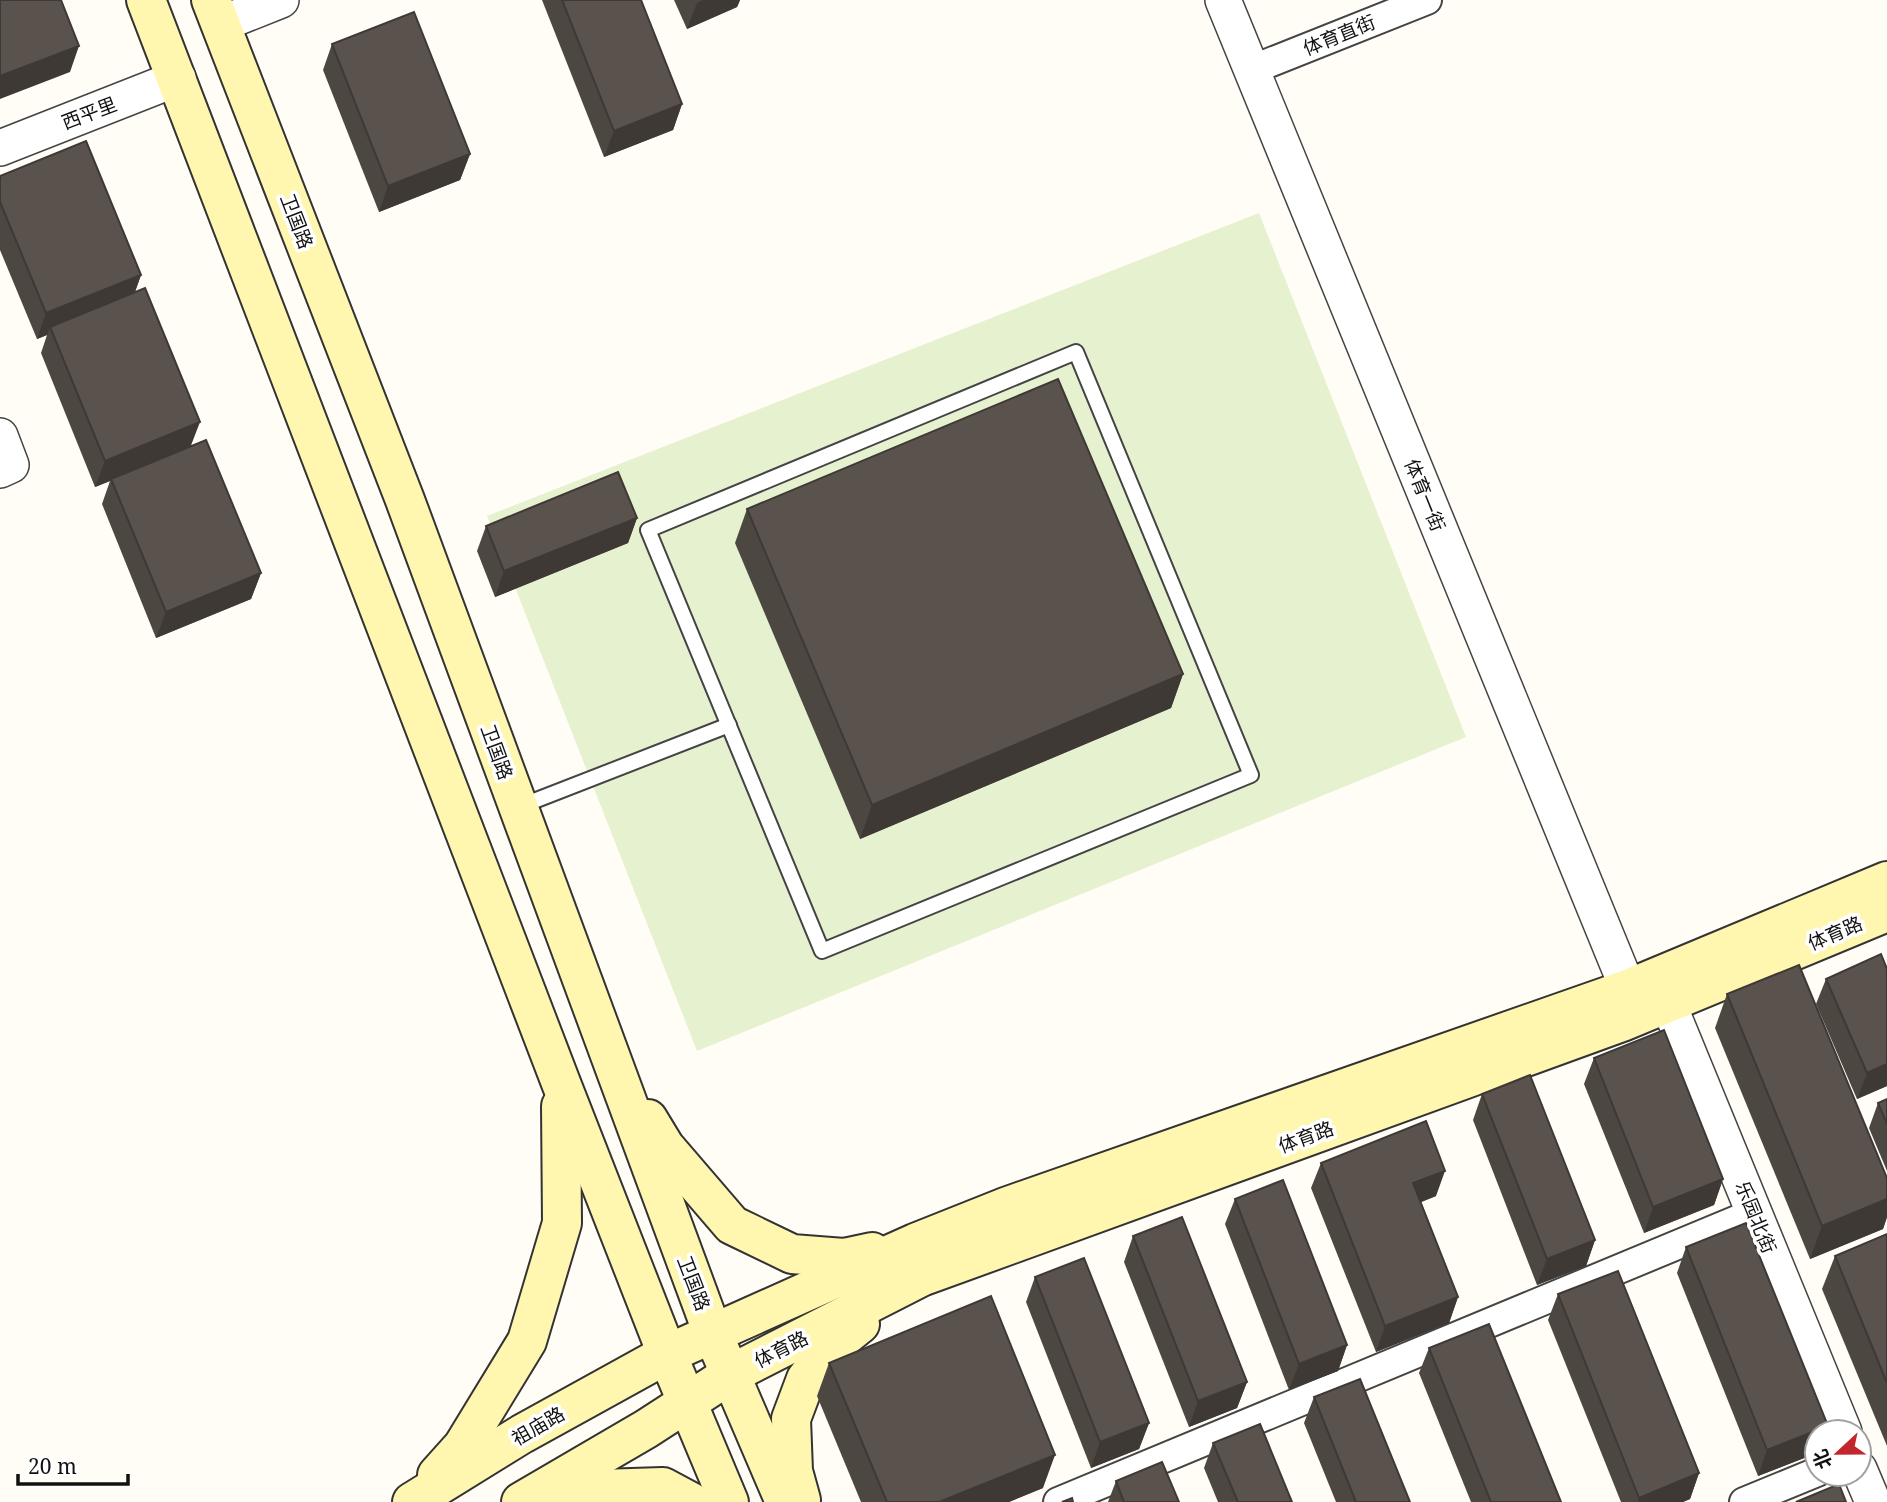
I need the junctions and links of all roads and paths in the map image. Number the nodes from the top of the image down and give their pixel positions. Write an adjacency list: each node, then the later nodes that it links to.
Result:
1 (146, 0): 7 (main road)
2 (281, 0): 5 (street)
3 (1223, 0): 6 (street, 体育一街)
4 (1427, 0): 6 (street, 体育直街)
5 (216, 12): 12 (main road, 卫国路)
6 (1251, 70): 15 (street, 体育一街)
7 (178, 78): 8 (street, 西平里); 18 (main road)
8 (0, 148)
9 (0, 436): 10 (street)
10 (0, 470)
11 (729, 725): 11 (lane); 12 (lane)
12 (517, 807): 17 (main road, 卫国路)
13 (1887, 881): 15 (main road, 体育路)
14 (1887, 912): 16 (main road, 体育路)
15 (1628, 989): 20 (main road, 体育路)
16 (1668, 1003): 19 (street, 乐园北街); 20 (main road, 体育路)
17 (612, 1065): 20 (main road); 21 (main road, 卫国路)
18 (561, 1083): 22 (main road); 27 (main road)
19 (1754, 1213): 25 (street, 乐园北街); 34 (street)
20 (927, 1250): 21 (main road, 祖庙路); 23 (main road, 体育路); 33 (main road)
21 (713, 1334): 22 (main road, 祖庙路); 23 (main road, 卫国路)
22 (667, 1354): 24 (main road); 27 (main road, 祖庙路)
23 (731, 1374): 24 (main road); 32 (main road, 卫国路)
24 (687, 1402): 28 (main road); 31 (main road)
25 (1838, 1418)
26 (1803, 1478): 35 (street)
27 (413, 1502)
28 (522, 1502)
29 (558, 1502): 30 (main road)
30 (691, 1502)
31 (729, 1502)
32 (785, 1502)
33 (801, 1502)
34 (1058, 1502)
35 (1744, 1502)

